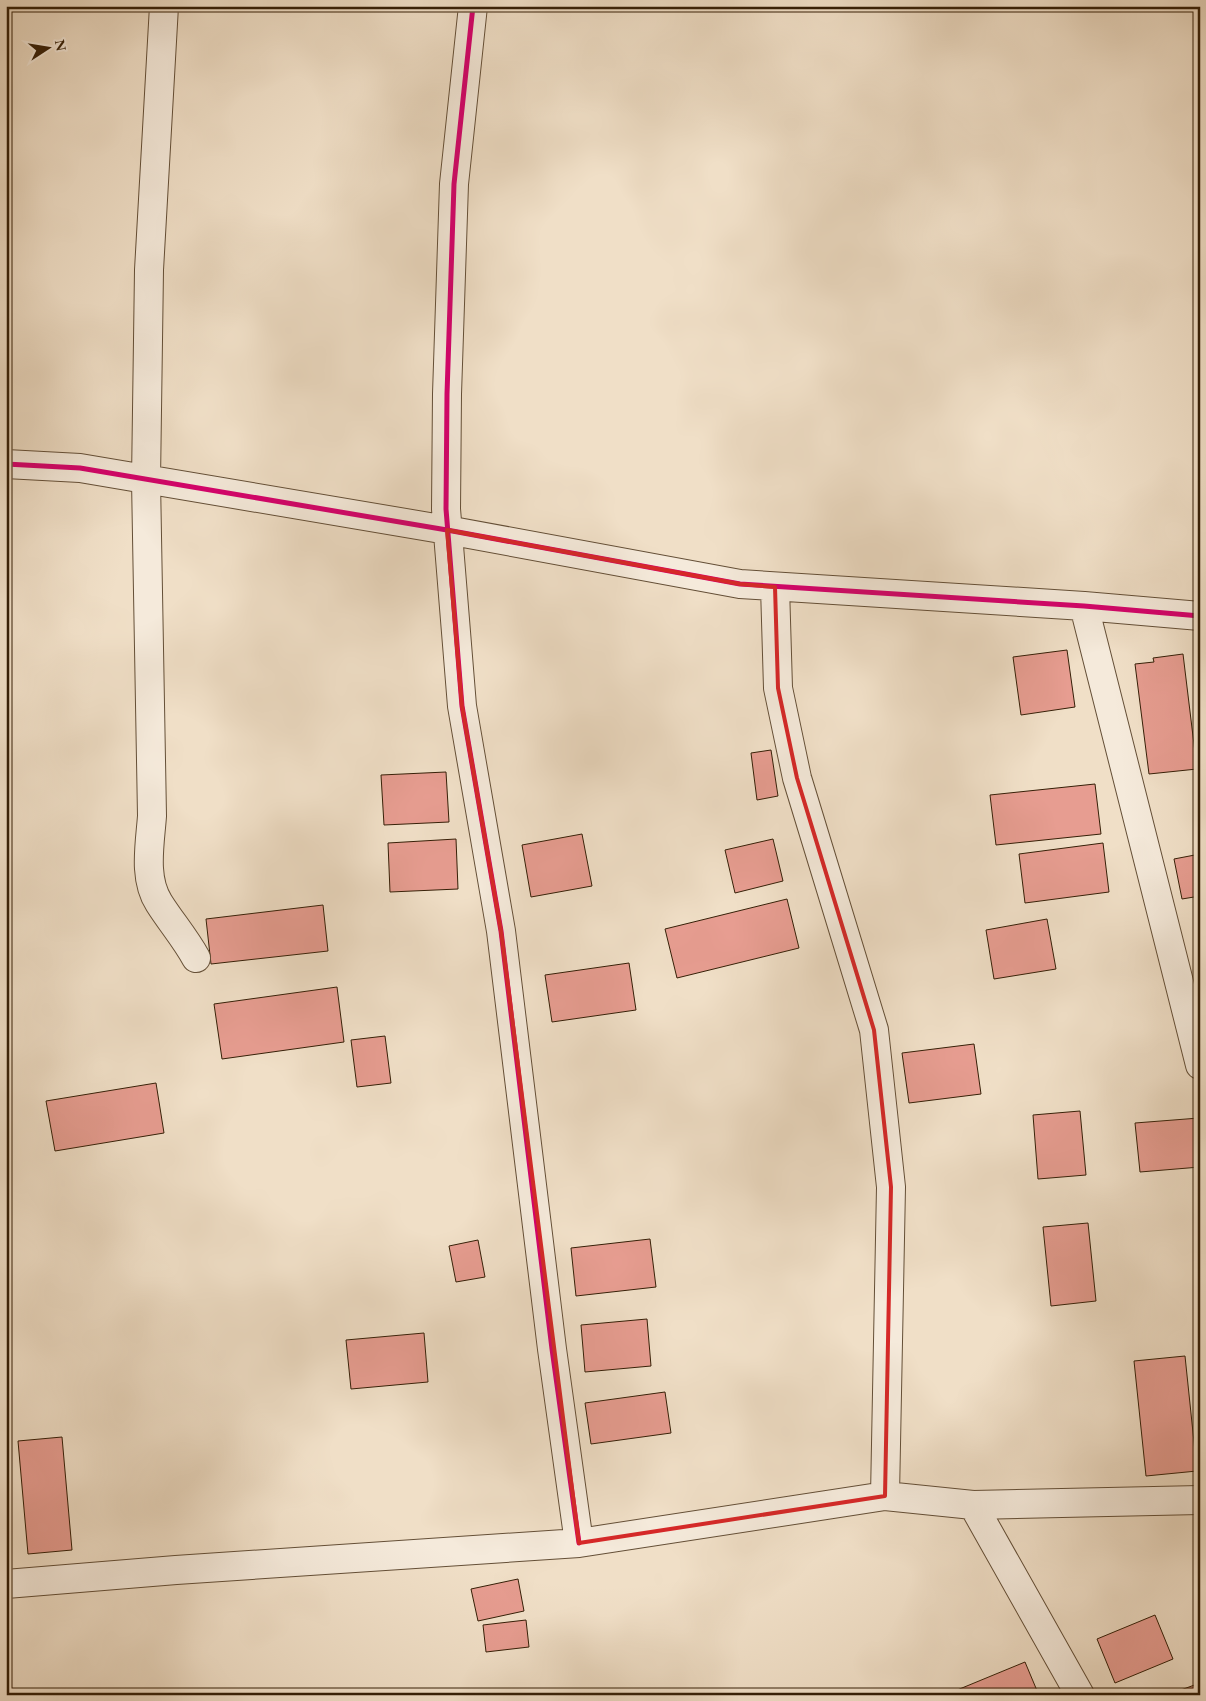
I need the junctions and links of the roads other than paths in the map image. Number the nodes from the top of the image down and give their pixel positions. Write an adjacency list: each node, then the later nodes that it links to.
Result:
1 (164, 6): 4 (street)
2 (473, 6): 5 (street)
3 (6, 464): 4 (street)
4 (146, 480): 5 (street); 9 (street)
5 (448, 530): 6 (street); 14 (street)
6 (775, 587): 7 (street); 11 (street)
7 (1084, 606): 8 (street); 10 (street)
8 (1200, 616)
9 (196, 958)
10 (1200, 1065)
11 (885, 1496): 13 (street); 14 (street)
12 (1200, 1500): 13 (street)
13 (973, 1506): 16 (street)
14 (579, 1543): 15 (street)
15 (6, 1584)
16 (1080, 1695)

